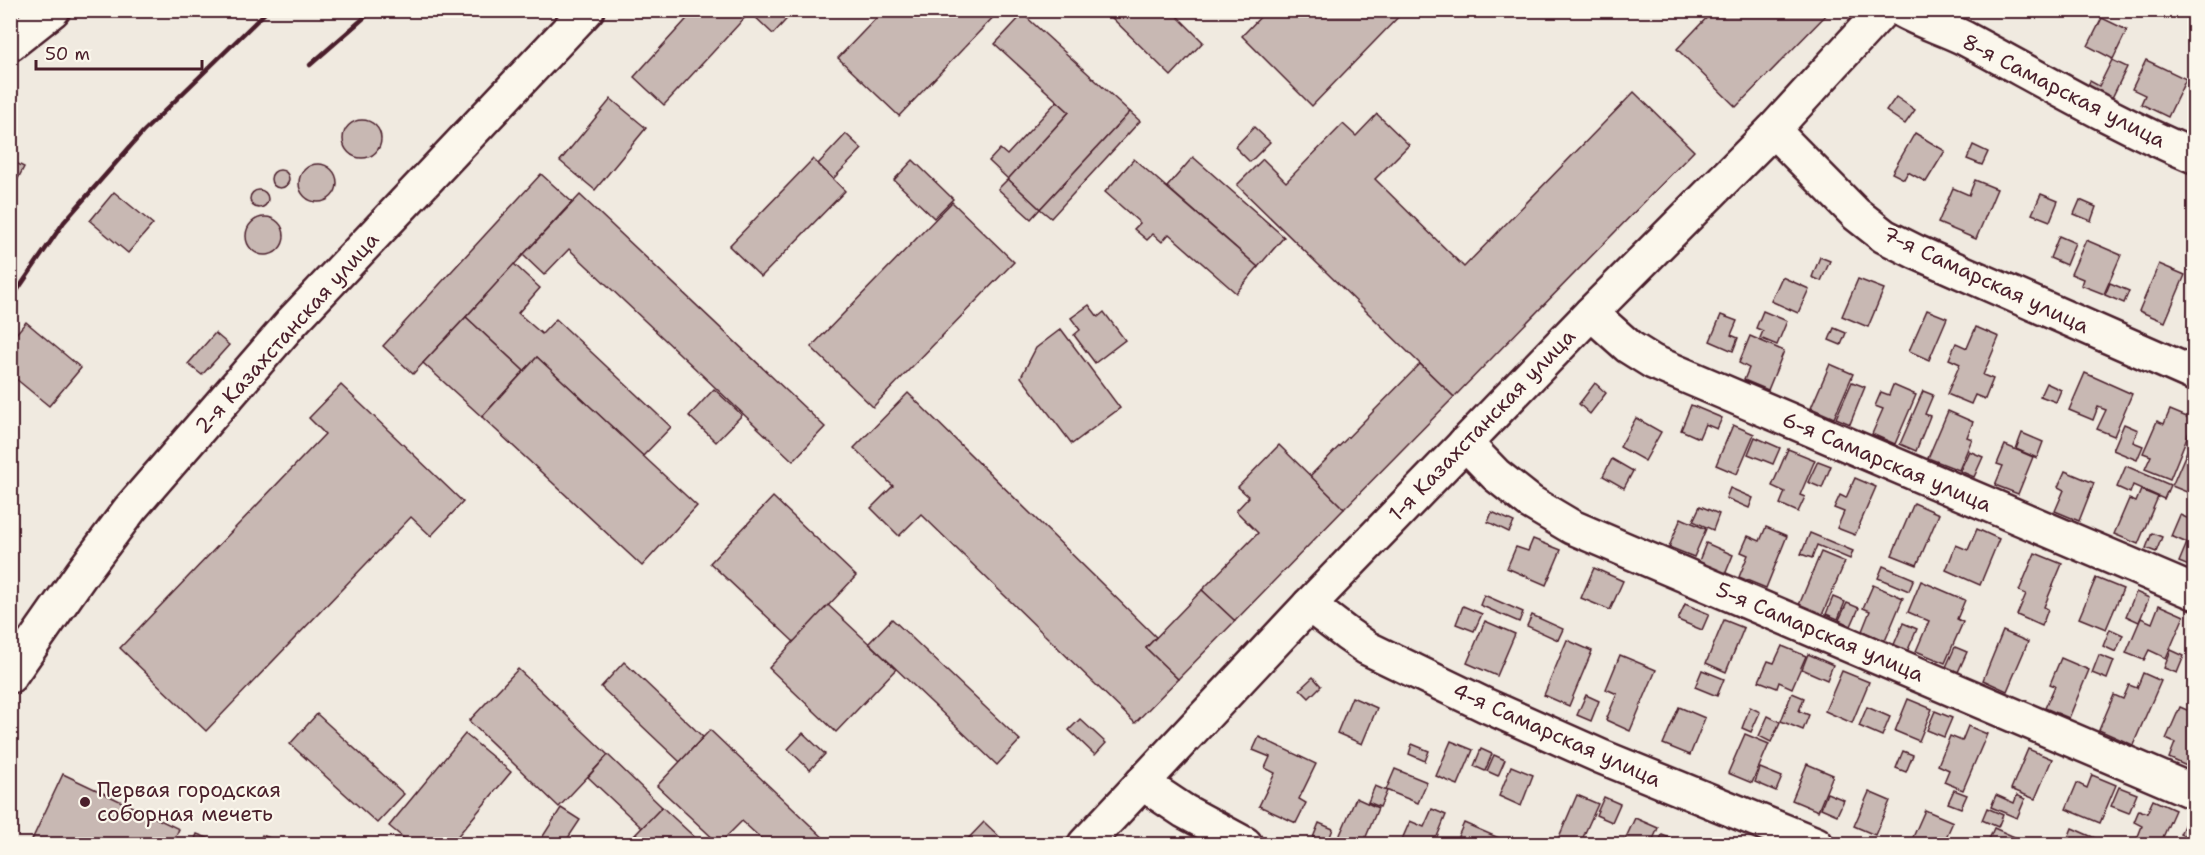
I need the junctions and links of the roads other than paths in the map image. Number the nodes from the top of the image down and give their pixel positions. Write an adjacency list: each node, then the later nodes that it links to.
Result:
1 (53, 10): 5 (street)
2 (587, 10): 13 (street, 2-я Казахстанская улица)
3 (1883, 10): 6 (street, 1-я Казахстанская улица)
4 (1901, 10): 7 (street, 8-я Самарская улица)
5 (10, 44)
6 (1773, 130): 8 (street, 1-я Казахстанская улица); 9 (street, 7-я Самарская улица)
7 (2194, 156)
8 (1591, 313): 10 (street, 1-я Казахстанская улица); 11 (street, 6-я Самарская улица)
9 (2194, 374)
10 (1464, 443): 12 (street, 1-я Казахстанская улица); 15 (street, 5-я Самарская улица)
11 (2194, 592)
12 (1309, 605): 14 (street, 1-я Казахстанская улица); 18 (street, 4-я Самарская улица)
13 (10, 676)
14 (1142, 783): 16 (street, 1-я Казахстанская улица); 17 (street)
15 (2194, 792)
16 (1085, 844)
17 (1245, 844)
18 (1816, 844)

